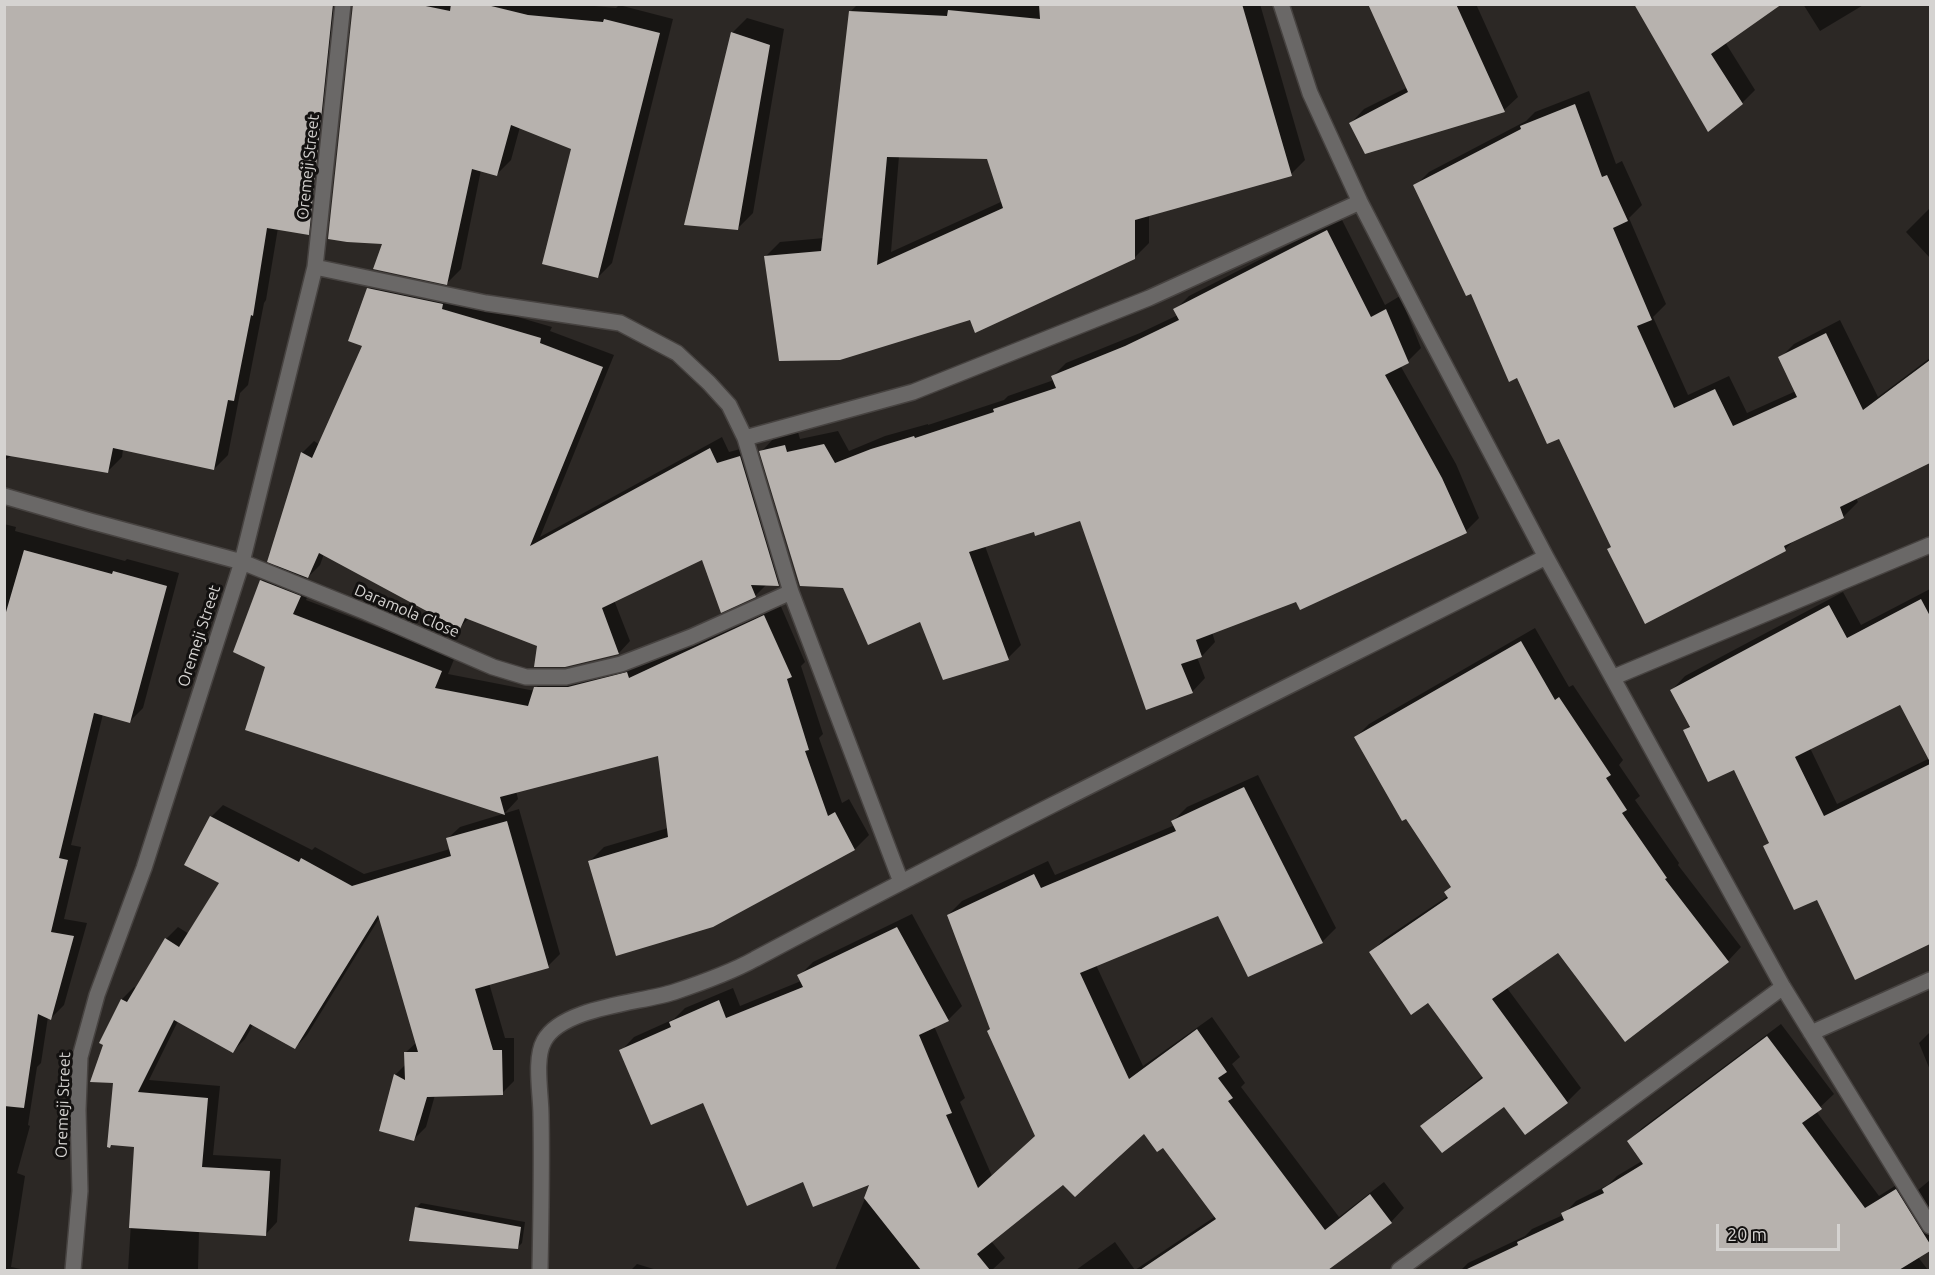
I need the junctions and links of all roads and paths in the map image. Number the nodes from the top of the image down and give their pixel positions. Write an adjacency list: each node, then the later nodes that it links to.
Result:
1 (343, 4): 4 (street, Oremeji Street)
2 (1281, 4): 3 (street)
3 (1360, 202): 5 (street); 8 (street)
4 (315, 267): 5 (street); 9 (street, Oremeji Street)
5 (745, 438): 10 (street)
6 (4, 496): 9 (street, Daramola Close)
7 (1930, 545): 11 (street)
8 (1546, 556): 11 (street); 12 (street)
9 (242, 562): 10 (street, Daramola Close); 17 (street, Oremeji Street)
10 (791, 592): 12 (street)
11 (1614, 677): 14 (street)
12 (901, 882): 18 (street)
13 (1930, 980): 15 (street)
14 (1783, 987): 15 (street); 19 (street)
15 (1811, 1033): 16 (street)
16 (1930, 1226)
17 (73, 1270)
18 (540, 1270)
19 (1399, 1270)

